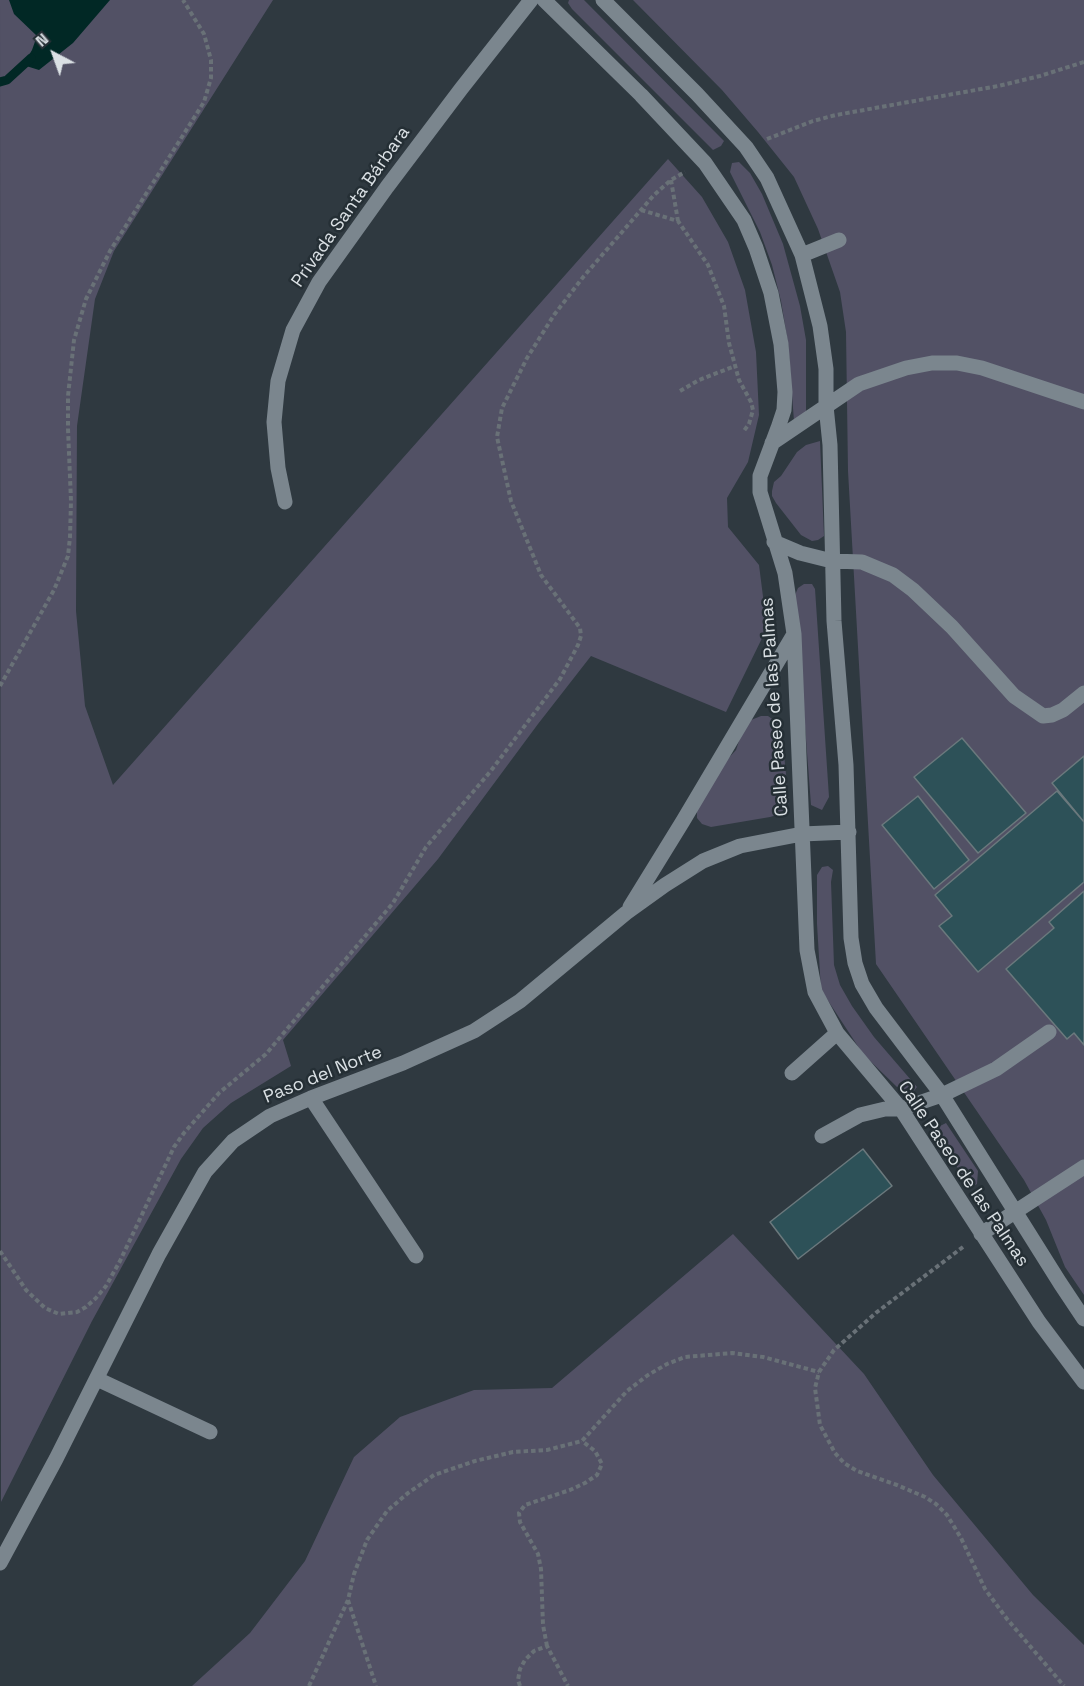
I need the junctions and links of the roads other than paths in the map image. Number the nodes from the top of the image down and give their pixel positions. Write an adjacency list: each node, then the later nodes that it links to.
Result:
1 (531, 0): 9 (street, Privada Santa Bárbara)
2 (544, 0): 8 (street, Calle Paseo de las Palmas)
3 (603, 0): 5 (street, Calle Paseo de las Palmas)
4 (839, 240): 5 (street)
5 (802, 255): 7 (street, Calle Paseo de las Palmas)
6 (1084, 402): 7 (street)
7 (826, 406): 8 (street); 11 (street, Calle Paseo de las Palmas)
8 (772, 444): 10 (street, Calle Paseo de las Palmas)
9 (285, 502)
10 (774, 542): 11 (street); 12 (street, Calle Paseo de las Palmas)
11 (832, 561): 13 (street); 14 (street, Calle Paseo de las Palmas)
12 (794, 634): 15 (street, Calle Paseo de las Palmas); 16 (street)
13 (1084, 693)
14 (849, 832): 15 (street, Paso del Norte); 20 (street, Calle Paseo de las Palmas)
15 (802, 834): 16 (street, Paso del Norte); 18 (street, Calle Paseo de las Palmas)
16 (626, 913): 21 (street, Paso del Norte)
17 (1049, 1032): 20 (street)
18 (837, 1033): 19 (street); 22 (street, Calle Paseo de las Palmas)
19 (792, 1073)
20 (942, 1095): 22 (street); 25 (street, Calle Paseo de las Palmas)
21 (311, 1098): 27 (street); 29 (street, Paso del Norte)
22 (901, 1109): 23 (street); 26 (street, Calle Paseo de las Palmas)
23 (822, 1136)
24 (1084, 1167): 25 (street)
25 (1015, 1211): 26 (street); 28 (street, Calle Paseo de las Palmas)
26 (981, 1234): 30 (street, Calle Paseo de las Palmas)
27 (416, 1256)
28 (1084, 1319)
29 (97, 1379): 31 (street); 32 (street, Paso del Norte)
30 (1084, 1382)
31 (210, 1432)
32 (0, 1563)

